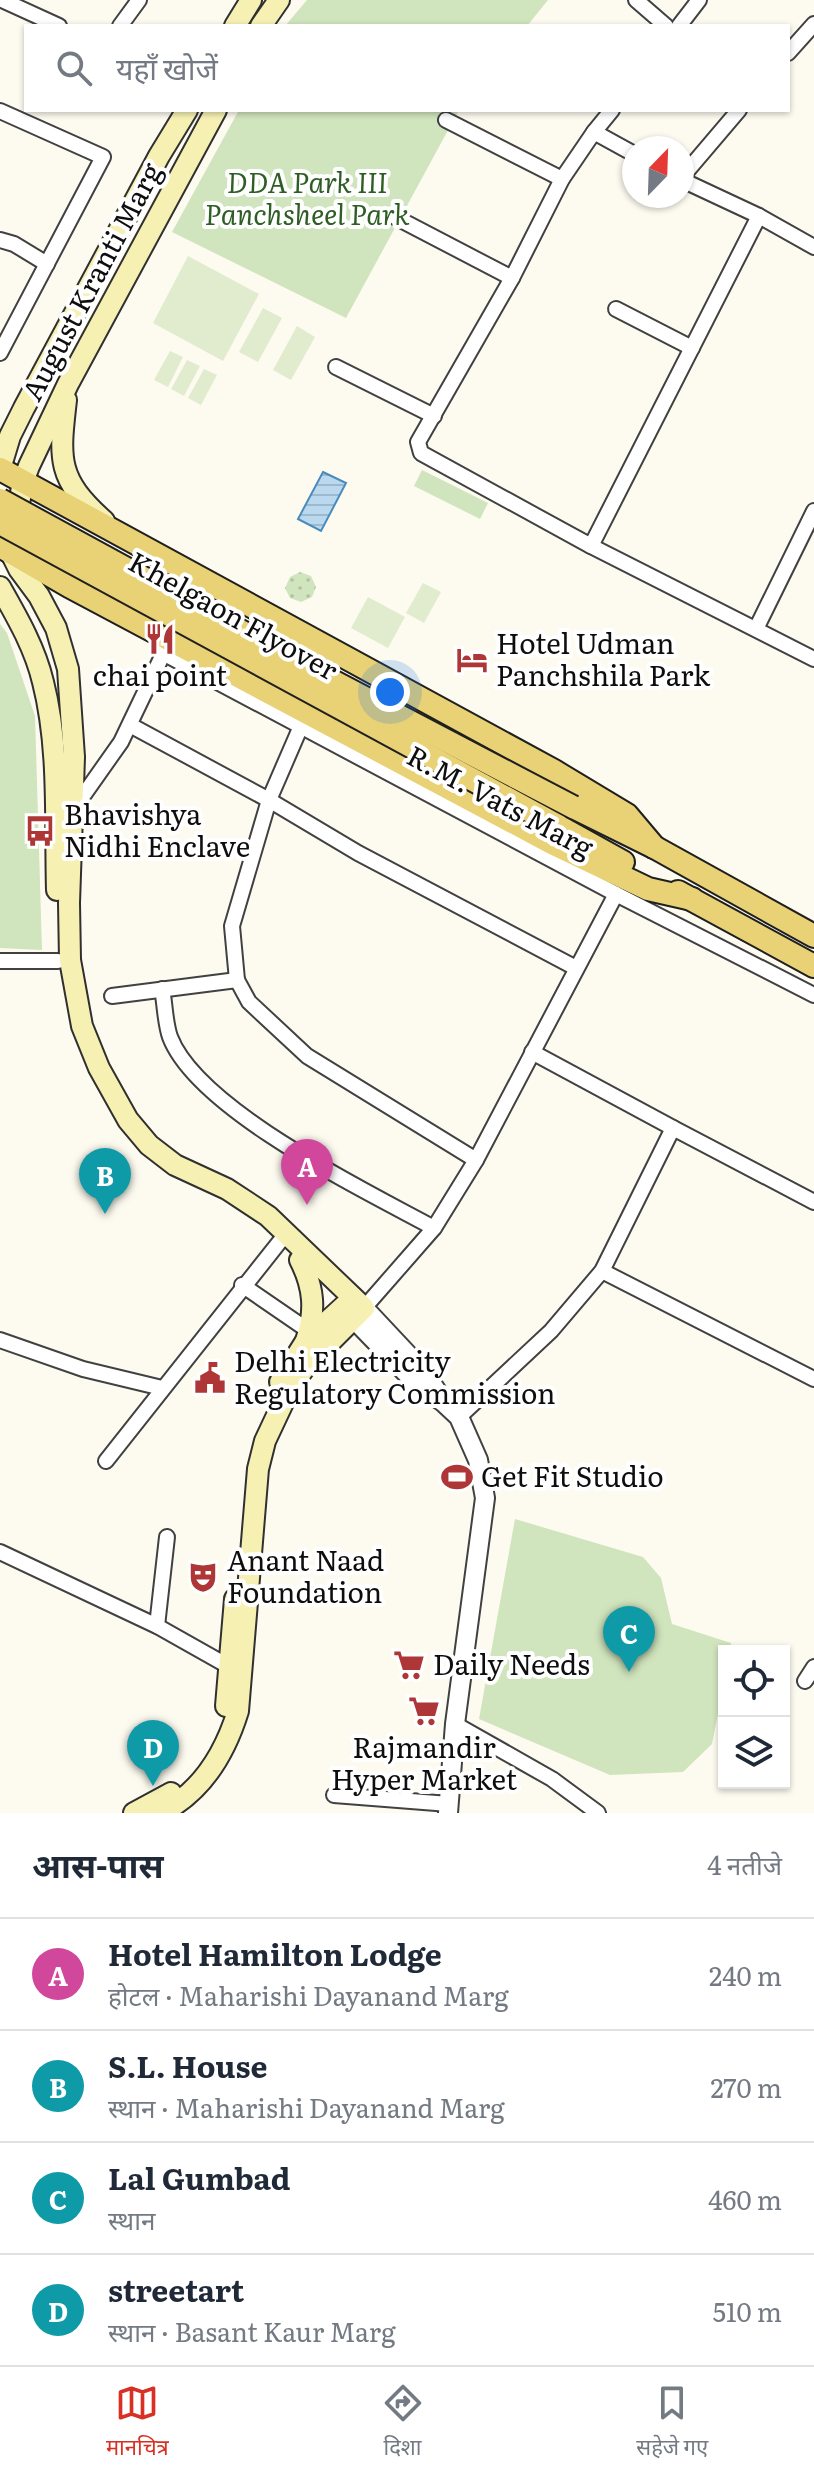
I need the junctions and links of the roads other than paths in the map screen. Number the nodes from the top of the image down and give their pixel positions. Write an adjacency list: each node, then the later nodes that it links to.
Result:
1 (2, 0): 7 (street)
2 (139, 0): 8 (street)
3 (251, 0): 9 (main road)
4 (279, 0): 10 (main road)
5 (636, 0): 11 (street)
6 (699, 0): 12 (street)
7 (55, 24)
8 (121, 24)
9 (236, 24)
10 (262, 24)
11 (664, 24)
12 (681, 24)
13 (814, 24): 14 (street)
14 (790, 51)
15 (0, 111): 30 (street)
16 (186, 112): 37 (main road, August Kranti Marg)
17 (215, 112): 36 (main road, August Kranti Marg)
18 (610, 112): 21 (street)
19 (737, 112): 23 (street)
20 (446, 120): 24 (street)
21 (594, 132): 22 (street); 24 (street)
22 (622, 147)
23 (694, 164)
24 (562, 179): 31 (street)
25 (694, 185): 26 (street)
26 (759, 216): 29 (street); 33 (street)
27 (395, 217): 31 (street)
28 (0, 240): 30 (street)
29 (814, 247)
30 (47, 264): 34 (street)
31 (512, 278): 38 (street)
32 (616, 309): 33 (street)
33 (692, 348): 46 (street)
34 (0, 353)
35 (336, 367): 38 (street)
36 (68, 384): 41 (main road, August Kranti Marg); 45 (main road)
37 (24, 408): 39 (main road); 40 (main road, August Kranti Marg)
38 (434, 416): 46 (street)
39 (0, 427)
40 (0, 469): 41 (main road)
41 (23, 482): 45 (main road); 47 (main road, August Kranti Marg)
42 (0, 500): 59 (main road, Khelgaon Flyover, bridge)
43 (814, 511): 51 (street)
44 (0, 523): 61 (main road, Khelgaon Flyover, bridge)
45 (123, 538): 48 (main road)
46 (591, 546): 51 (street)
47 (5, 549): 52 (main road); 58 (main road)
48 (191, 573): 52 (main road); 59 (main road)
49 (0, 587): 54 (main road)
50 (0, 609): 54 (main road)
51 (756, 629): 53 (street)
52 (164, 643): 55 (street); 56 (street, R.M. Vats Marg); 61 (main road)
53 (814, 659)
54 (35, 660): 62 (main road)
55 (130, 725): 57 (street); 58 (street)
56 (301, 726): 57 (street); 60 (street, R.M. Vats Marg)
57 (269, 800): 67 (street); 68 (street)
58 (73, 810): 62 (main road)
59 (654, 847): 63 (main road, Khelgaon Flyover)
60 (616, 894): 67 (street); 70 (street, R.M. Vats Marg)
61 (692, 899): 66 (main road, Khelgaon Flyover)
62 (63, 902): 64 (main road)
63 (814, 936)
64 (64, 960): 65 (street); 77 (main road); 81 (main road)
65 (0, 961)
66 (814, 966)
67 (576, 968): 72 (street)
68 (237, 980): 69 (street); 74 (street)
69 (162, 989): 71 (street); 76 (street)
70 (814, 995)
71 (112, 996)
72 (532, 1052): 73 (street); 74 (street)
73 (673, 1128): 75 (street); 79 (street)
74 (476, 1160): 76 (street)
75 (814, 1202)
76 (434, 1228): 81 (street)
77 (281, 1240): 78 (main road); 80 (street)
78 (300, 1260): 81 (main road); 82 (main road)
79 (602, 1271): 85 (street); 88 (street)
80 (242, 1285): 82 (street); 86 (street)
81 (353, 1308): 82 (main road); 83 (street); 87 (street)
82 (313, 1339): 83 (street); 93 (main road); 100 (main road)
83 (373, 1339): 87 (street)
84 (0, 1340): 86 (street)
85 (814, 1379)
86 (162, 1388): 89 (street)
87 (443, 1402): 88 (street)
88 (459, 1417): 96 (street)
89 (106, 1461)
90 (167, 1537): 92 (street)
91 (0, 1552): 92 (street)
92 (157, 1626): 93 (street)
93 (228, 1666): 99 (main road)
94 (814, 1667): 95 (street)
95 (805, 1681)
96 (455, 1724): 98 (street); 101 (street)
97 (334, 1795): 98 (street)
98 (448, 1809)
99 (134, 1813)
100 (160, 1813)
101 (598, 1813)

